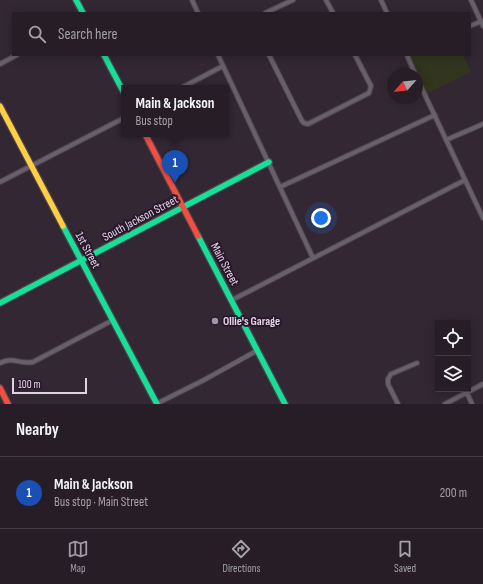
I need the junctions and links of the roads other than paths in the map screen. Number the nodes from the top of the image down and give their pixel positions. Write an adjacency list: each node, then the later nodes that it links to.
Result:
1 (76, 0): 7 (street)
2 (192, 0): 8 (street)
3 (326, 0): 10 (street)
4 (381, 0): 11 (street)
5 (471, 0): 12 (street)
6 (290, 1): 9 (street)
7 (82, 12)
8 (198, 12)
9 (267, 12)
10 (332, 12)
11 (387, 12)
12 (482, 22): 13 (street)
13 (471, 26)
14 (15, 56): 20 (street)
15 (105, 56): 24 (street)
16 (218, 56): 21 (street)
17 (270, 56): 18 (street)
18 (356, 56)
19 (407, 56): 22 (street)
20 (0, 64)
21 (223, 66): 23 (street); 32 (street)
22 (412, 68)
23 (187, 85)
24 (121, 87)
25 (423, 90): 27 (street)
26 (0, 106): 33 (street, 1st Street)
27 (435, 115): 31 (street); 36 (street)
28 (121, 120): 33 (street)
29 (483, 124): 31 (street)
30 (147, 137): 37 (street, Main Street)
31 (446, 140): 34 (street)
32 (269, 162): 36 (street); 37 (street, South Jackson Street)
33 (32, 166): 35 (street); 40 (street, 1st Street)
34 (465, 180): 38 (street); 39 (street)
35 (0, 182)
36 (280, 186): 39 (street)
37 (183, 207): 40 (street, South Jackson Street); 41 (street, Main Street)
38 (483, 218)
39 (313, 258): 41 (street)
40 (82, 260): 42 (street, South Jackson Street); 43 (street, 1st Street)
41 (232, 300): 44 (street, Main Street)
42 (0, 303)
43 (113, 320): 45 (street); 51 (street, 1st Street)
44 (258, 350): 51 (street); 52 (street, Main Street)
45 (0, 363)
46 (417, 363): 53 (street)
47 (483, 384): 49 (street)
48 (0, 388): 50 (street)
49 (467, 393): 54 (street); 55 (street)
50 (8, 404)
51 (156, 404)
52 (285, 404)
53 (398, 404)
54 (445, 404)
55 (472, 404)

